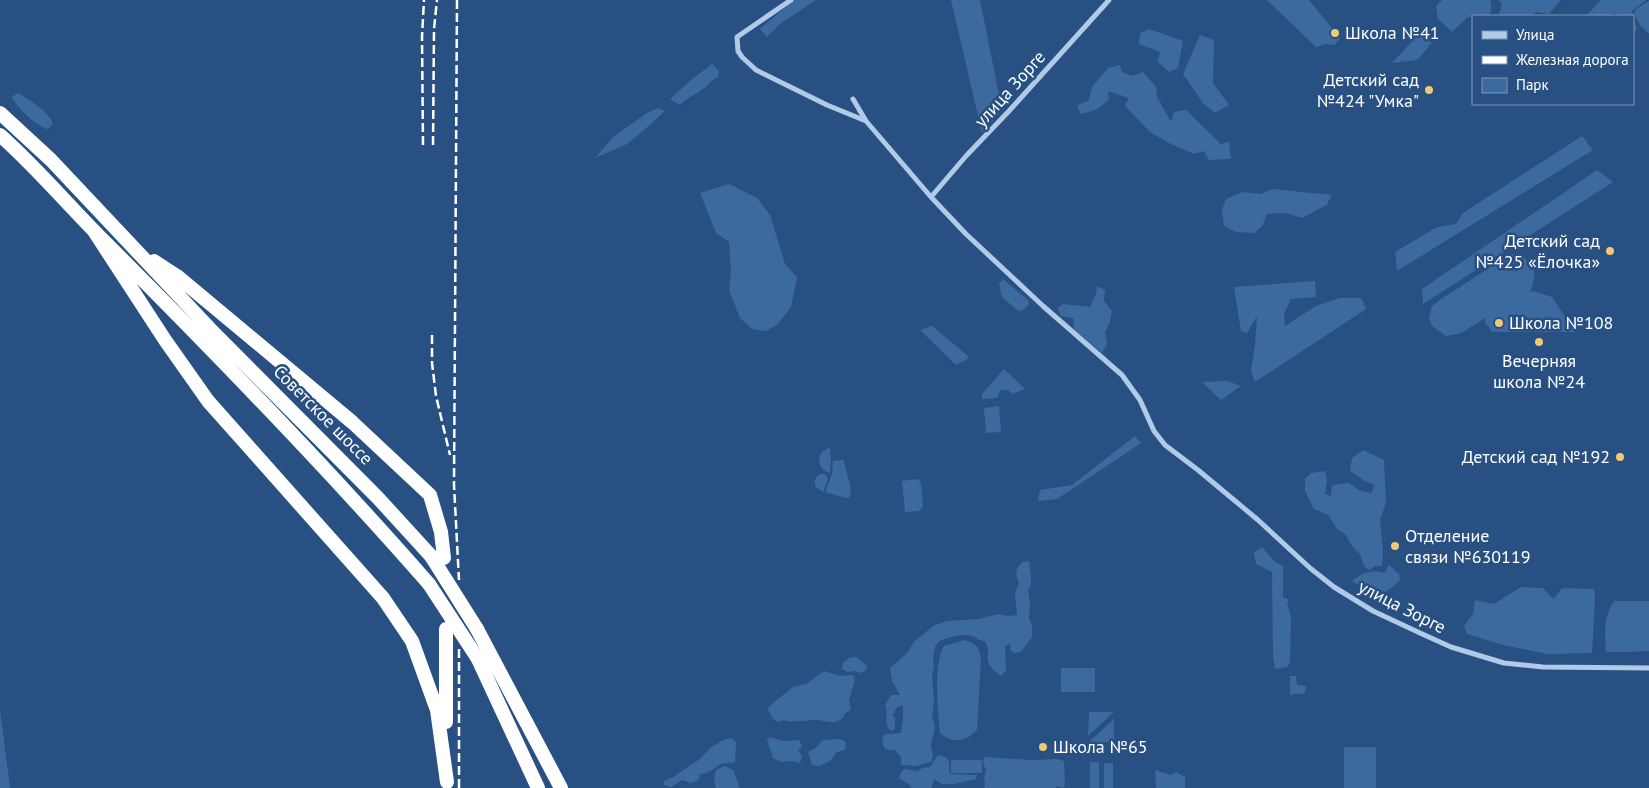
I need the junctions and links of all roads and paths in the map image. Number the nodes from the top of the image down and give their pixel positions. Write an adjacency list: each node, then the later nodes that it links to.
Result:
1 (1110, 0): 9 (street, улица Зорге)
2 (787, 1): 5 (street)
3 (853, 100): 5 (street, улица Зорге)
4 (0, 113): 7 (highway, Советское шоссе)
5 (866, 121): 9 (street, улица Зорге)
6 (0, 135): 8 (highway, Советское шоссе)
7 (44, 153): 8 (highway); 11 (highway, Советское шоссе)
8 (32, 165): 10 (highway, Советское шоссе)
9 (931, 197): 14 (street, улица Зорге)
10 (94, 231): 13 (highway); 15 (highway, Советское шоссе, bridge)
11 (133, 246): 12 (highway, Советское шоссе); 12 (highway)
12 (438, 557): 16 (highway, Советское шоссе, bridge)
13 (446, 628)
14 (1649, 668)
15 (538, 788)
16 (561, 788)

